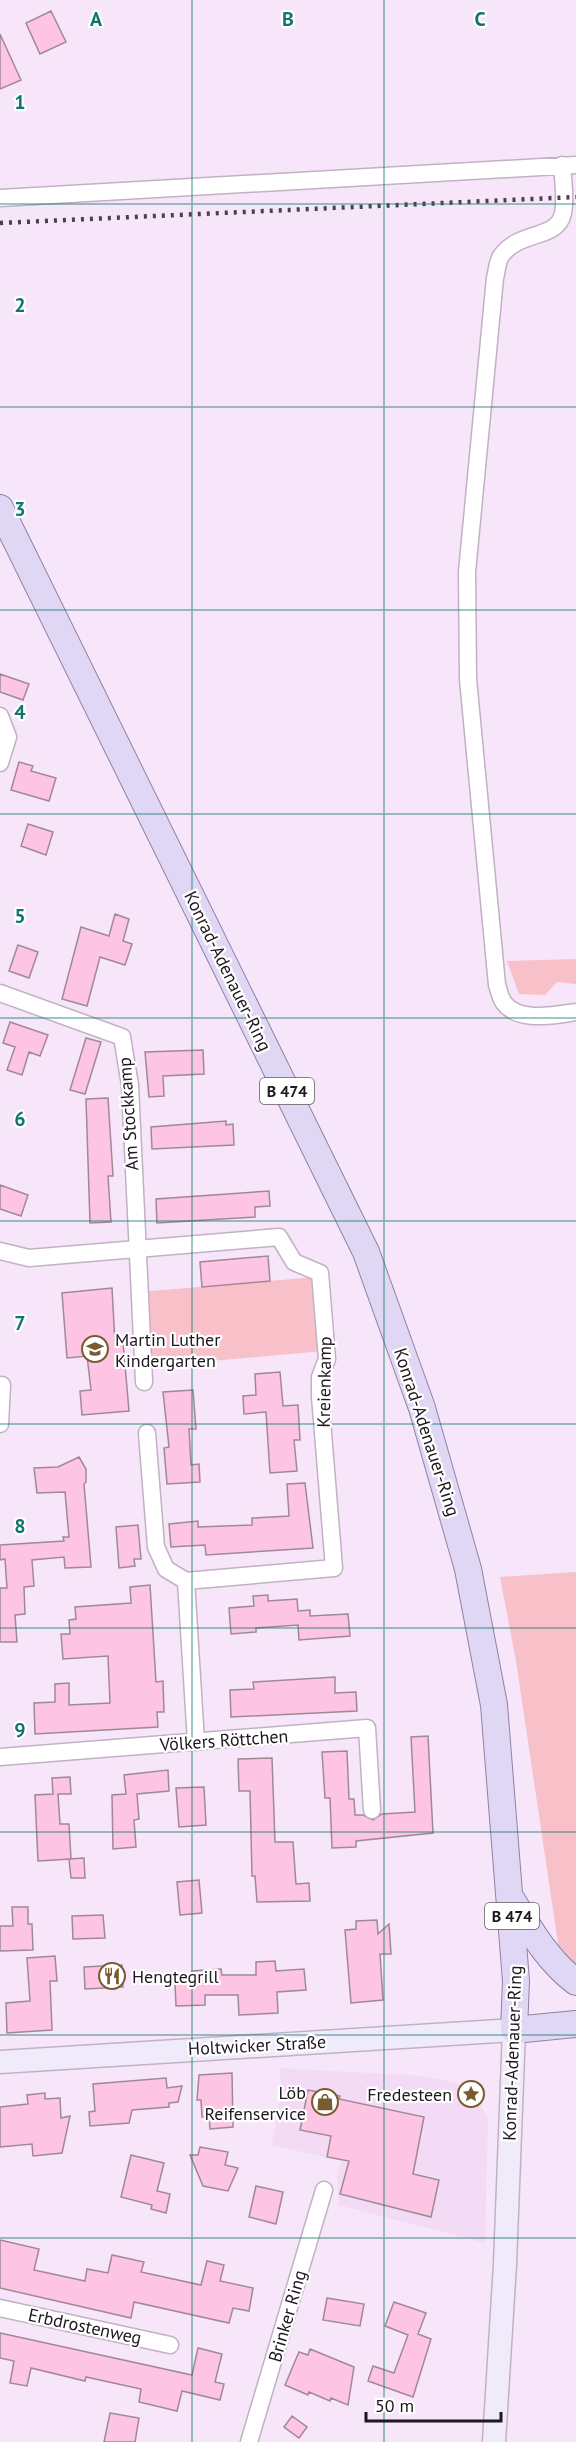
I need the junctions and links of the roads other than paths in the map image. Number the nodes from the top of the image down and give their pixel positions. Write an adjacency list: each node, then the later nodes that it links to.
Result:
1 (569, 165): 2 (street); 7 (street)
2 (0, 198)
3 (0, 508): 18 (main road, Konrad-Adenauer-Ring / B 474)
4 (0, 716): 5 (street)
5 (0, 763)
6 (0, 993): 8 (street, Am Stockkamp)
7 (576, 1012)
8 (137, 1249): 9 (street); 10 (street); 14 (street, Kreienkamp)
9 (0, 1251)
10 (144, 1382)
11 (2, 1385): 12 (street)
12 (0, 1424)
13 (147, 1433): 14 (street)
14 (186, 1581): 15 (street)
15 (196, 1742): 16 (street, Völkers Röttchen); 17 (street, Völkers Röttchen)
16 (0, 1757)
17 (372, 1810)
18 (510, 1897): 19 (main road); 21 (main road, Konrad-Adenauer-Ring / B 474)
19 (576, 1982)
20 (576, 2024): 21 (main road)
21 (514, 2030): 22 (main road, Holtwicker Straße); 27 (main road, Konrad-Adenauer-Ring)
22 (0, 2062)
23 (324, 2190): 26 (street, Brinker Ring)
24 (0, 2308): 25 (street, Erbdrostenweg)
25 (170, 2345)
26 (249, 2442)
27 (494, 2442)

